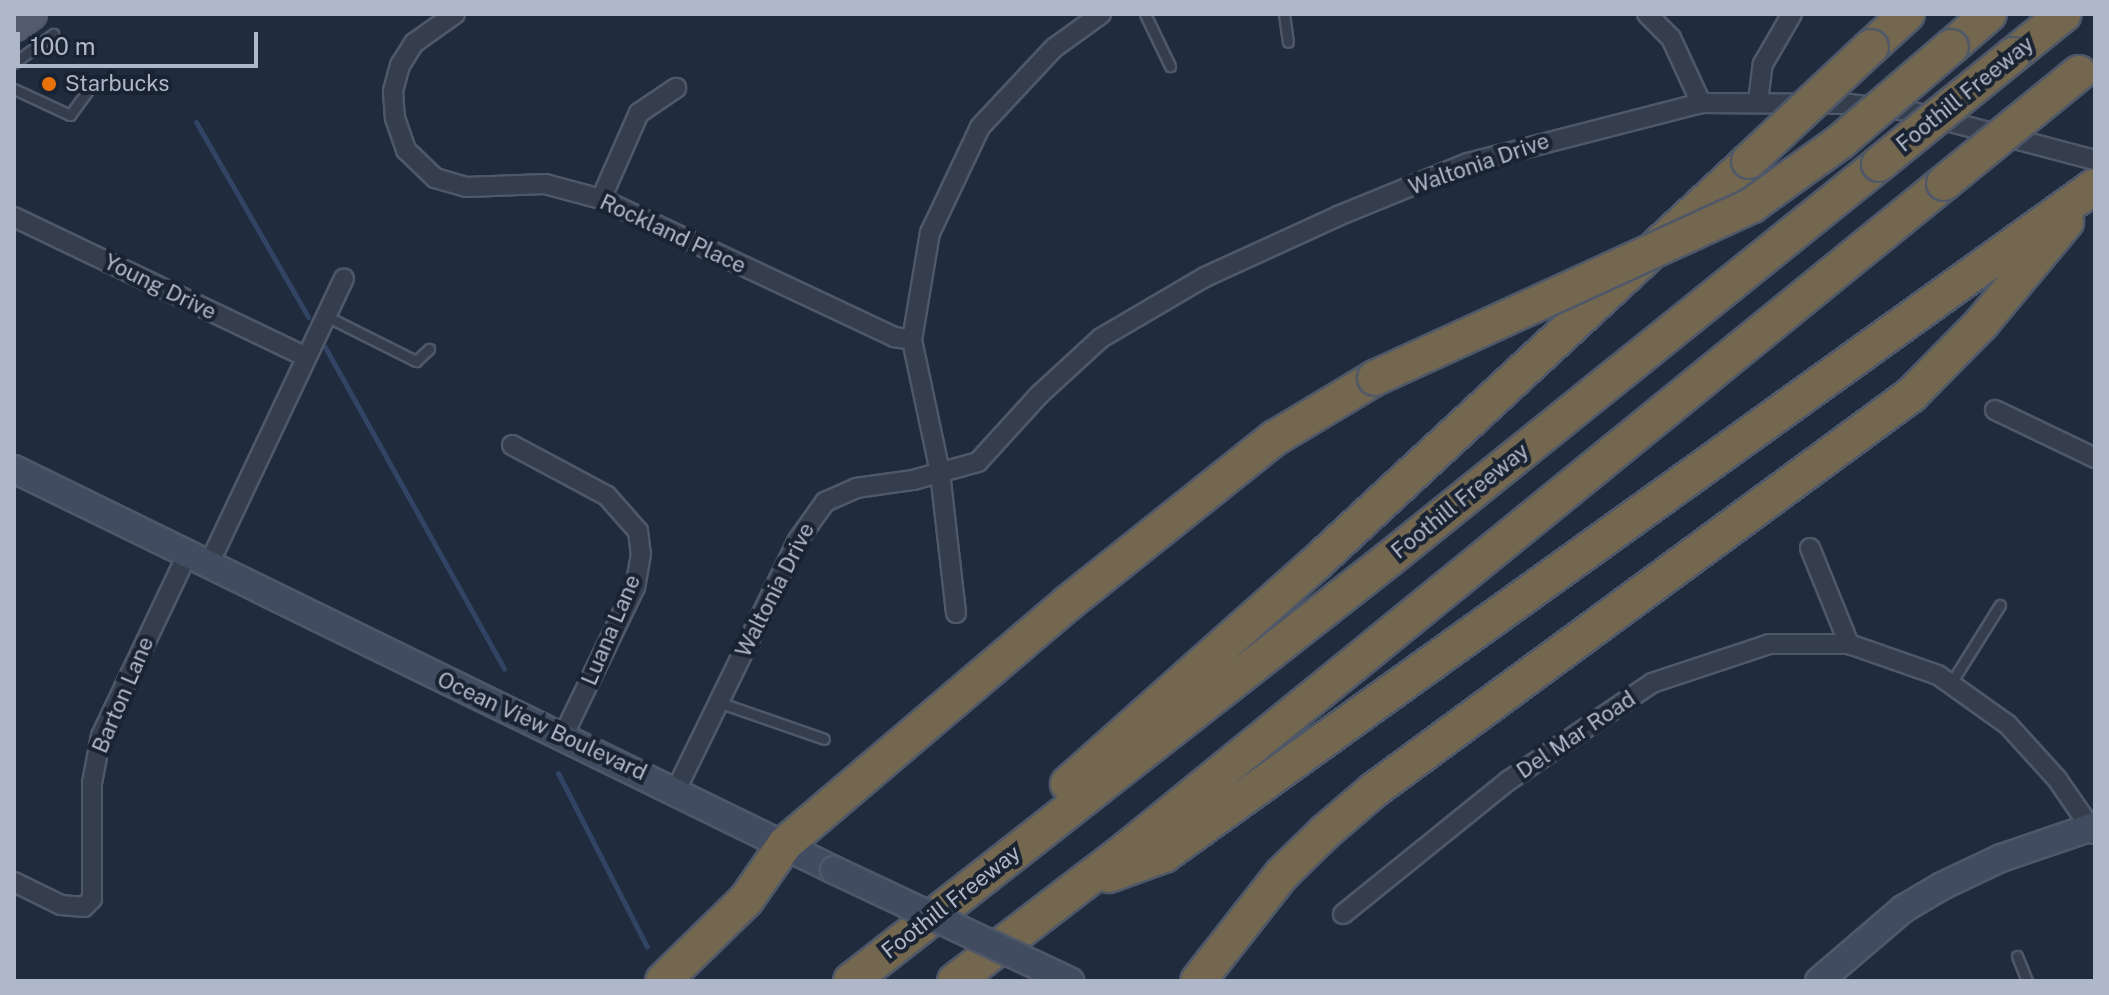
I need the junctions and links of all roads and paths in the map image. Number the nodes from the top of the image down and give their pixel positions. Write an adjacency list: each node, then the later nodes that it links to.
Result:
1 (455, 14): 23 (street, Rockland Place)
2 (1101, 14): 27 (street)
3 (1145, 14): 14 (lane)
4 (1284, 14): 12 (lane)
5 (1647, 14): 20 (street)
6 (1792, 14): 19 (street)
7 (1907, 14): 52 (highway, bridge)
8 (1989, 14): 46 (highway, bridge)
9 (2064, 14): 53 (highway, Foothill Freeway, bridge)
10 (42, 24): 11 (main road); 13 (lane)
11 (14, 26)
12 (1288, 42)
13 (14, 63)
14 (1170, 66)
15 (2087, 67): 48 (highway, bridge)
16 (92, 85): 18 (lane)
17 (676, 88): 23 (street)
18 (14, 89)
19 (1758, 102): 20 (street, Waltonia Drive); 21 (street, Waltonia Drive)
20 (1701, 103): 34 (street, Waltonia Drive)
21 (2095, 160)
22 (2095, 187): 48 (highway); 56 (highway)
23 (601, 199): 27 (street, Rockland Place)
24 (14, 217): 29 (street, Young Drive)
25 (344, 278): 26 (street, Barton Lane)
26 (326, 316): 28 (lane); 29 (street, Barton Lane)
27 (912, 340): 34 (street)
28 (429, 349)
29 (306, 357): 36 (street, Barton Lane)
30 (1995, 410): 32 (street)
31 (512, 445): 42 (street, Luana Lane)
32 (2095, 458)
33 (14, 469): 36 (main road, Ocean View Boulevard)
34 (940, 472): 38 (street); 41 (street, Waltonia Drive)
35 (1810, 548): 39 (street)
36 (197, 560): 42 (main road, Ocean View Boulevard); 47 (street, Barton Lane)
37 (2000, 605): 40 (lane)
38 (956, 613)
39 (1849, 644): 40 (street); 49 (street, Del Mar Road)
40 (1951, 683): 45 (street)
41 (718, 702): 43 (lane); 44 (street, Waltonia Drive)
42 (563, 736): 44 (main road, Ocean View Boulevard)
43 (824, 739)
44 (676, 790): 46 (main road, Ocean View Boulevard)
45 (2094, 829): 57 (main road)
46 (785, 844): 51 (highway); 55 (main road, Ocean View Boulevard, bridge)
47 (14, 882)
48 (1079, 886): 54 (highway)
49 (1343, 914)
50 (2017, 956): 58 (lane)
51 (663, 981)
52 (838, 981)
53 (851, 981)
54 (955, 981)
55 (1070, 981)
56 (1198, 981)
57 (1819, 981)
58 (2027, 981)

